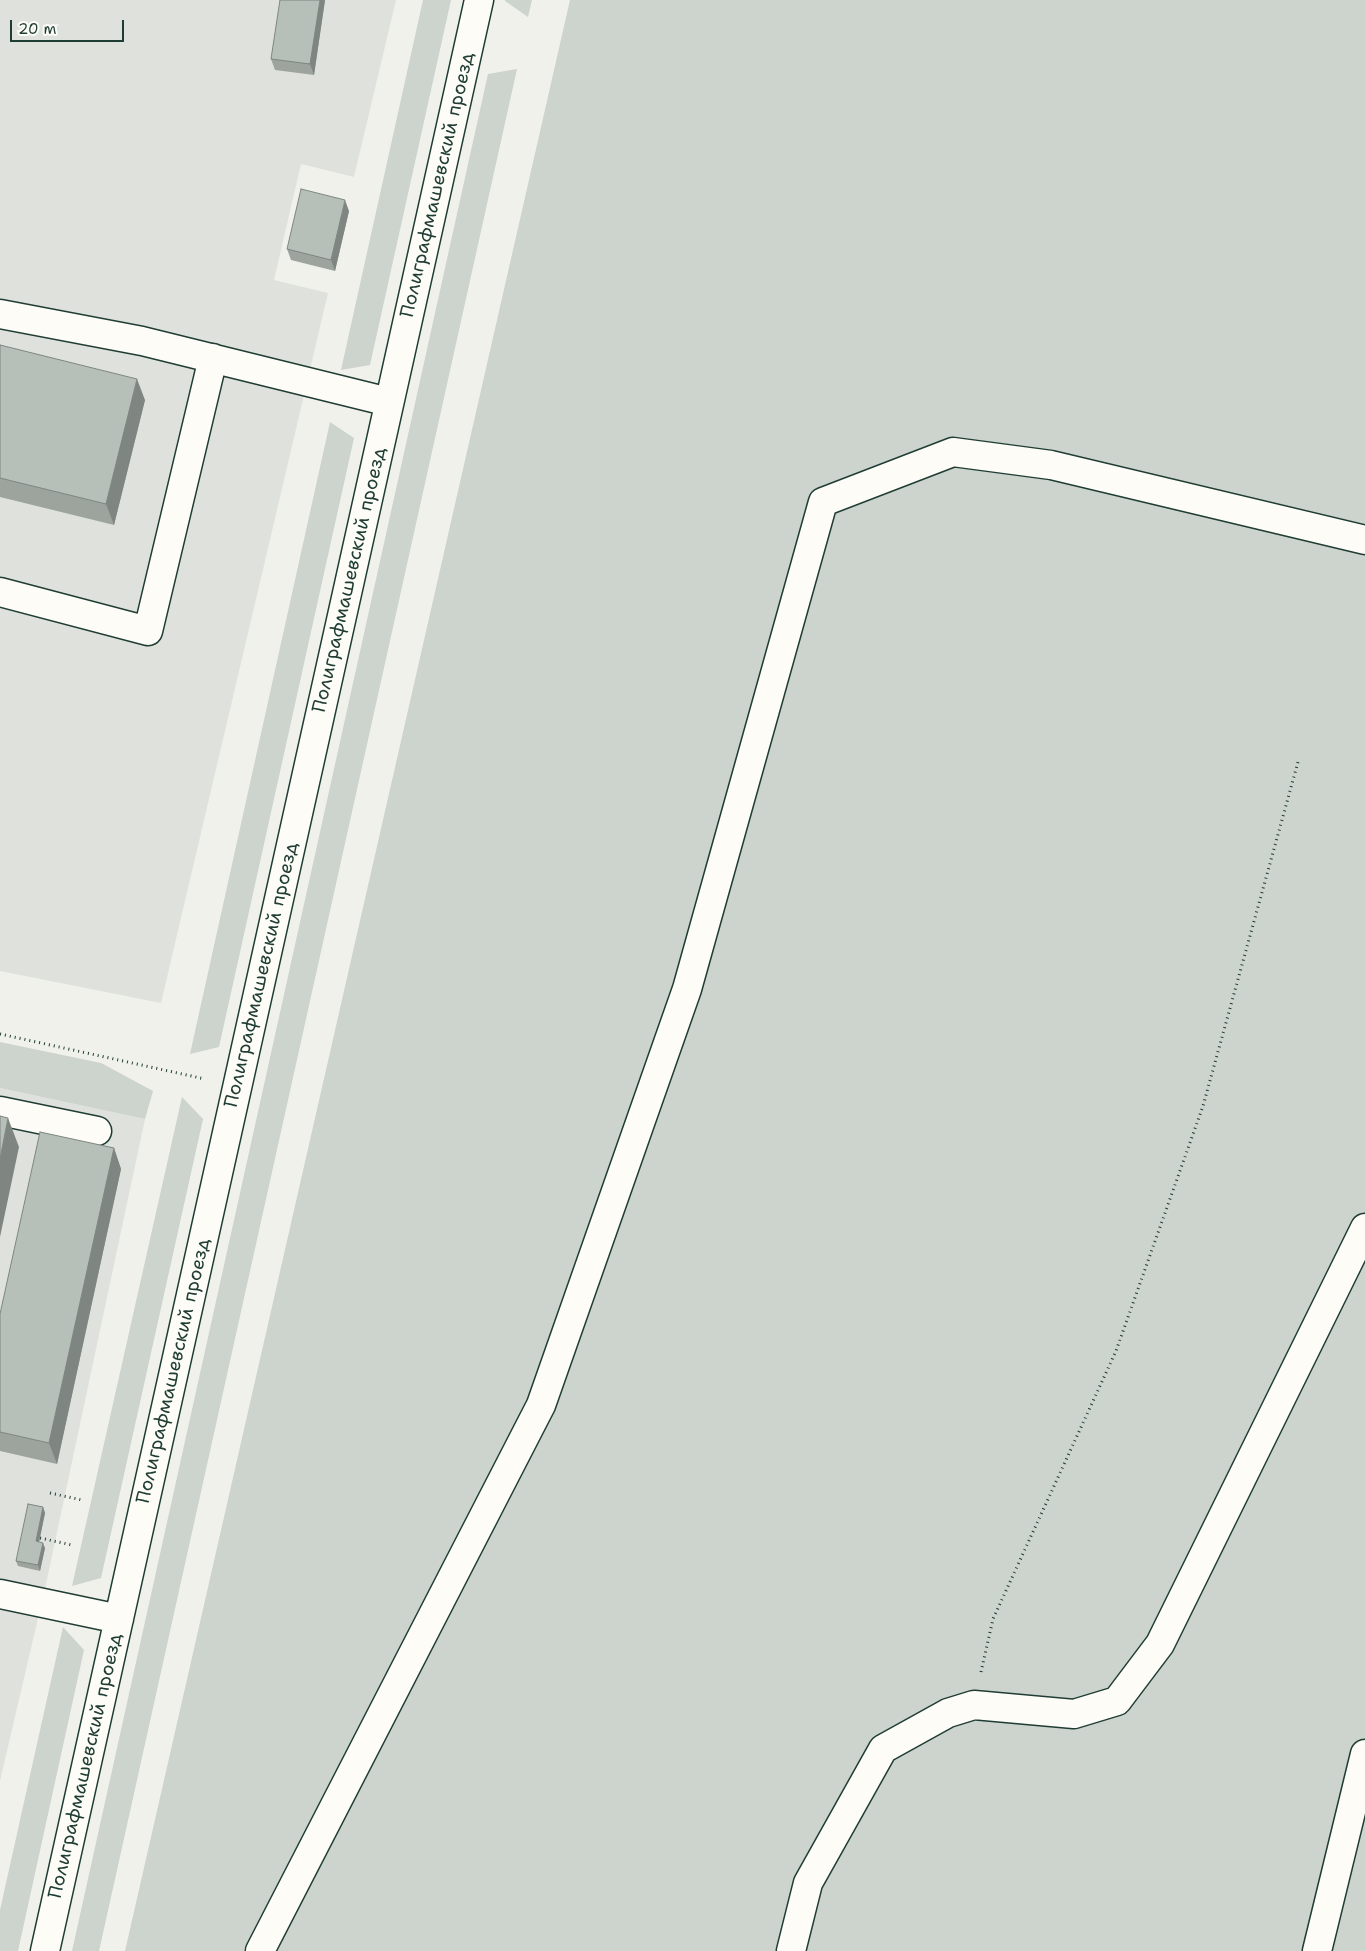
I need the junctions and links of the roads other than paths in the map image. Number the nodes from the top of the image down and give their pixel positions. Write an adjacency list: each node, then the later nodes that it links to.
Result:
1 (479, 0): 4 (street, Полиграфмашевский проезд)
2 (0, 314): 3 (street)
3 (213, 358): 4 (street); 6 (street)
4 (390, 402): 11 (street, Полиграфмашевский проезд)
5 (1365, 540): 14 (street)
6 (0, 592)
7 (0, 1111): 8 (street)
8 (97, 1131)
9 (1365, 1228): 15 (street)
10 (0, 1594): 11 (street)
11 (119, 1619): 13 (street, Полиграфмашевский проезд)
12 (1365, 1754): 16 (street)
13 (45, 1951)
14 (260, 1951)
15 (791, 1951)
16 (1317, 1951)

